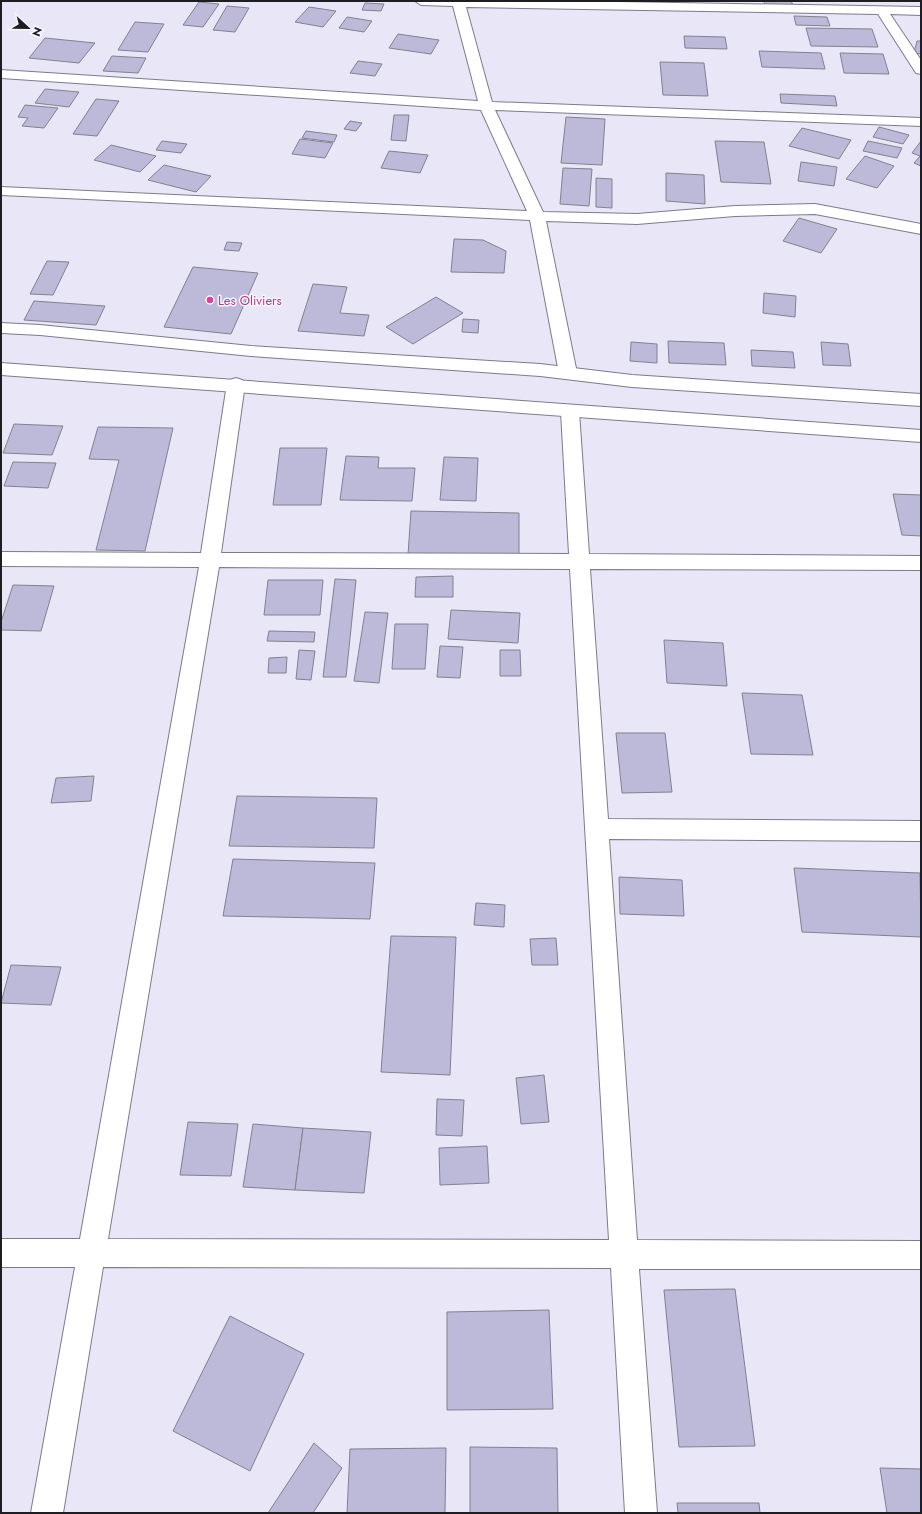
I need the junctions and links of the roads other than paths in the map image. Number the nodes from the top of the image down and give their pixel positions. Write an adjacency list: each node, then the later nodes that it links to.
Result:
1 (421, 1): 2 (main road)
2 (459, 2): 3 (main road); 7 (main road)
3 (882, 11): 4 (main road); 5 (main road)
4 (921, 11)
5 (921, 70)
6 (1, 74): 7 (main road)
7 (486, 106): 8 (main road); 10 (main road)
8 (921, 122)
9 (1, 191): 10 (main road)
10 (537, 216): 11 (main road); 14 (main road)
11 (921, 229)
12 (1, 328): 14 (main road)
13 (1, 369): 15 (main road)
14 (568, 373): 16 (main road)
15 (236, 384): 17 (main road); 20 (main road)
16 (921, 400)
17 (570, 412): 18 (main road); 21 (main road)
18 (921, 436)
19 (1, 559): 20 (main road)
20 (210, 560): 21 (main road); 26 (main road)
21 (578, 562): 22 (main road); 23 (main road)
22 (921, 563)
23 (596, 830): 24 (main road); 27 (main road)
24 (921, 831)
25 (1, 1253): 26 (main road)
26 (91, 1253): 27 (main road); 29 (main road)
27 (624, 1254): 28 (main road); 30 (main road)
28 (921, 1255)
29 (47, 1513)
30 (642, 1513)

